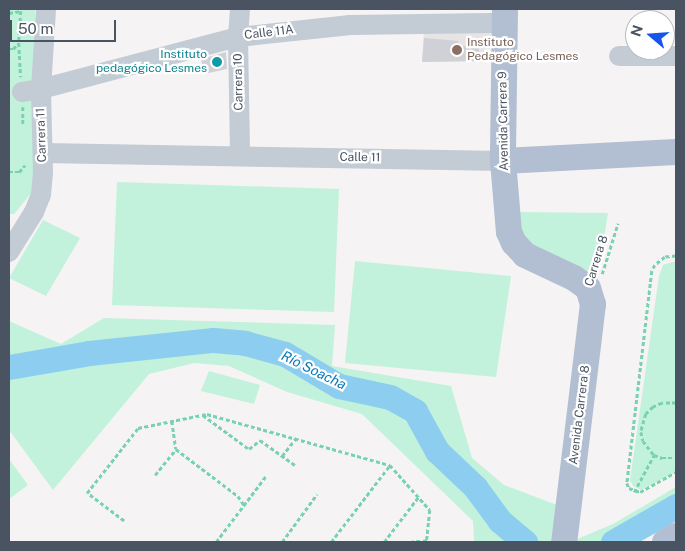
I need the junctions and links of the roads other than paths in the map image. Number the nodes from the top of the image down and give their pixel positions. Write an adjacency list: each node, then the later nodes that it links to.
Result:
1 (46, 9): 7 (street, Carrera 11)
2 (240, 9): 4 (street, Carrera 10)
3 (504, 17): 4 (street, Calle 11A); 11 (main road, Avenida Carrera 9)
4 (238, 37): 7 (street, Calle 11A); 10 (street, Carrera 10)
5 (620, 56): 6 (street)
6 (676, 56)
7 (31, 90): 9 (street, Carrera 11)
8 (676, 152): 11 (main road, Calle 11)
9 (43, 153): 10 (street, Calle 11); 12 (street, Carrera 11)
10 (240, 156): 11 (street, Calle 11)
11 (503, 161): 13 (main road, Avenida Carrera 9)
12 (9, 252)
13 (591, 296): 15 (main road, Avenida Carrera 8)
14 (676, 536): 16 (main road)
15 (564, 542)
16 (666, 542)

